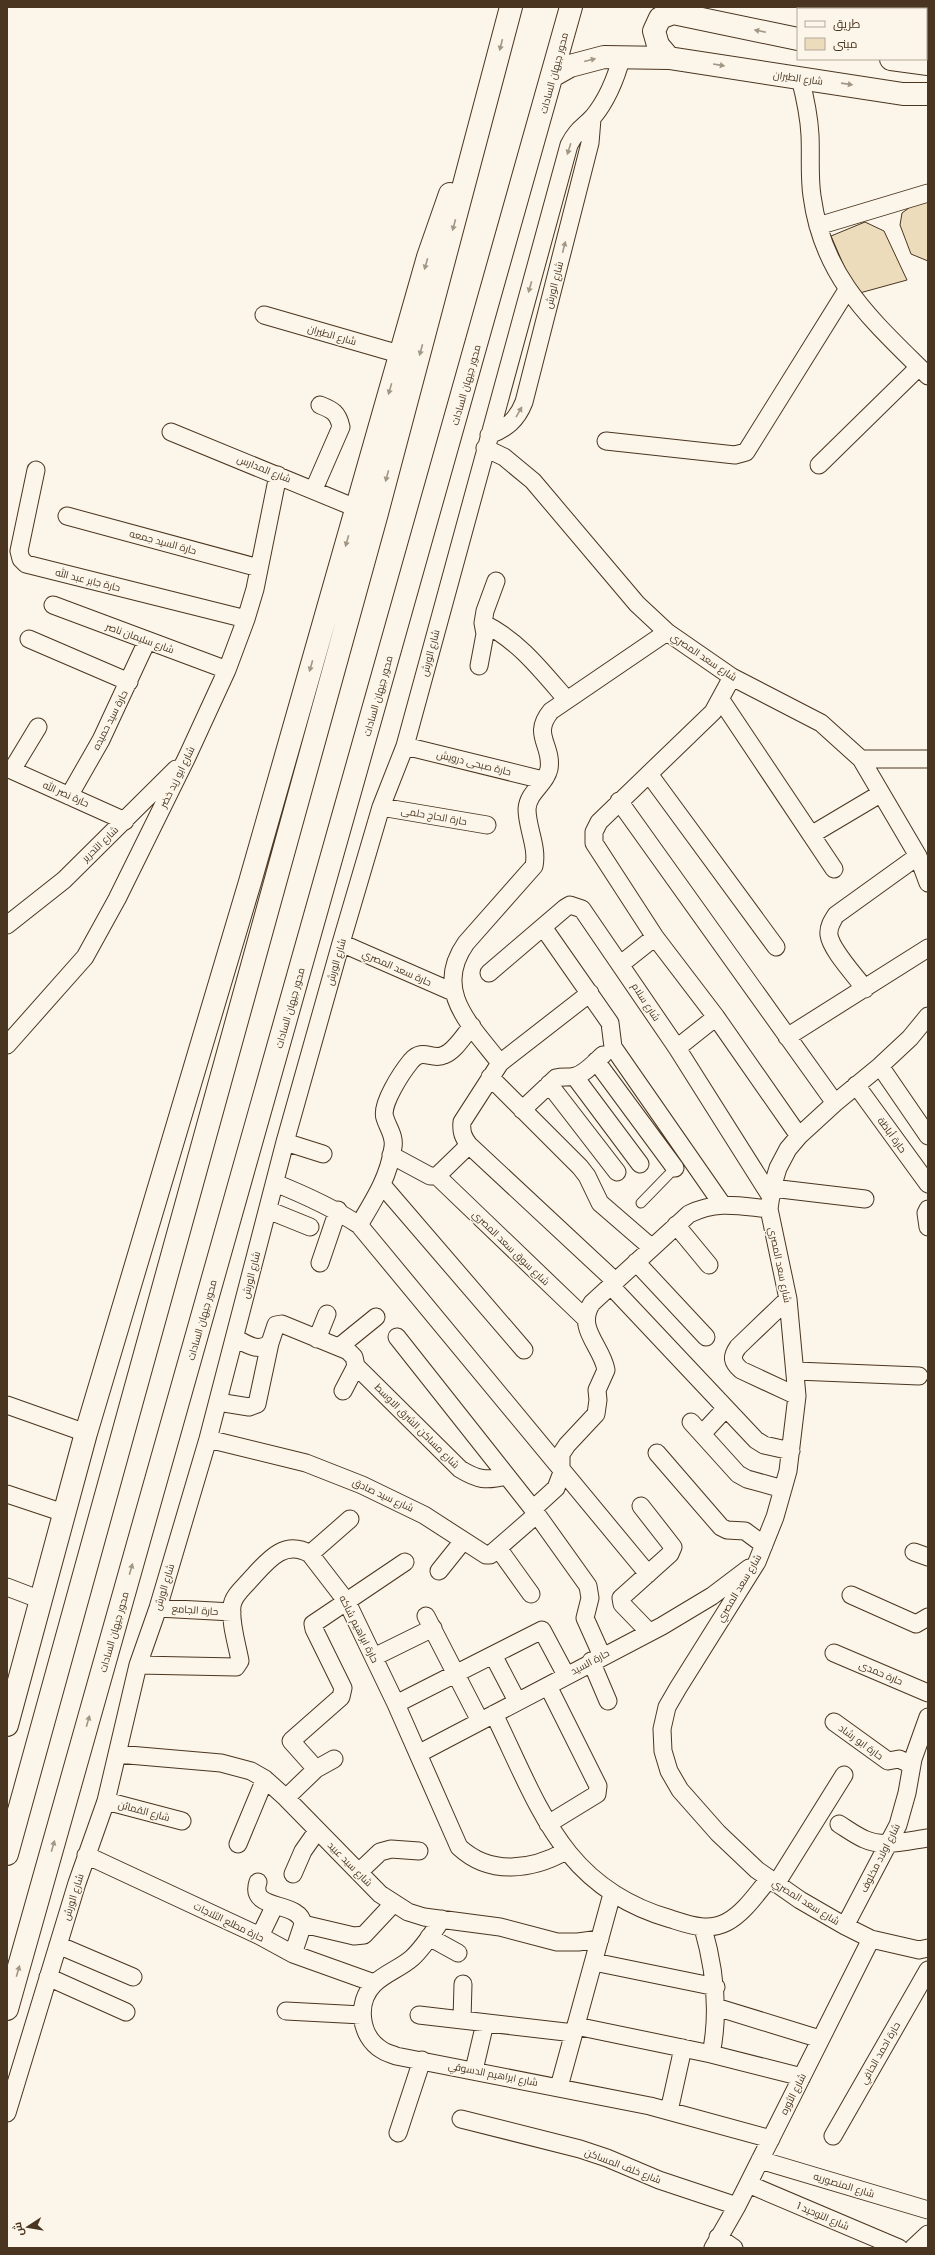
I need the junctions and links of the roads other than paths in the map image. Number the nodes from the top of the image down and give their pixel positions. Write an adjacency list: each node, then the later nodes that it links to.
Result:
1 (511, 7): 12 (main road, one-way to 12)
2 (571, 7): 8 (main road, محور جيهان السادات)
3 (797, 39): 5 (main road, one-way to 5)
4 (622, 56): 5 (main road, شارع الطيران); 8 (main road, شارع الطيران, one-way to 4); 11 (street, شارع الورش)
5 (669, 58): 9 (main road, شارع الطيران, one-way to 9)
6 (898, 60): 7 (main road)
7 (928, 64)
8 (554, 75): 230 (main road, محور جيهان السادات, one-way to 8)
9 (800, 78): 10 (main road, شارع الطيران, one-way to 10); 14 (street)
10 (928, 94)
11 (592, 119): 22 (street, شارع الورش, one-way to 22); 22 (street, شارع الورش, one-way to 11)
12 (474, 152): 17 (main road, one-way to 17); 200 (main road, one-way to 200)
13 (928, 193): 14 (street)
14 (818, 226): 15 (street)
15 (847, 290): 18 (street); 21 (street)
16 (264, 315): 17 (street, شارع الطيران)
17 (399, 354): 27 (main road, one-way to 27)
18 (924, 371): 23 (street)
19 (320, 405): 26 (street)
20 (171, 432): 25 (street, شارع المدارس)
21 (606, 440)
22 (487, 441): 34 (street, شارع سعد المصري); 44 (street, شارع الورش)
23 (819, 465)
24 (36, 470): 32 (street, حارة جابر عبد الله)
25 (278, 475): 26 (street, شارع المدارس); 29 (street, شارع ابو زيد خضر)
26 (314, 489): 27 (street, شارع المدارس)
27 (356, 508): 137 (main road, one-way to 137)
28 (67, 516): 29 (street, حارة السيد جمعه)
29 (259, 568): 32 (street, شارع ابو زيد خضر)
30 (496, 581): 33 (street)
31 (53, 605): 36 (street, شارع سليمان ناصر)
32 (246, 619): 38 (street, شارع ابو زيد خضر)
33 (483, 623): 37 (street); 41 (street)
34 (667, 632): 39 (street, شارع سعد المصري); 41 (street)
35 (29, 640): 40 (street)
36 (147, 641): 38 (street, شارع سليمان ناصر); 40 (street, حارة سيد حميده)
37 (479, 666)
38 (227, 670): 45 (street, شارع ابو زيد خضر)
39 (732, 677): 42 (street); 47 (street, شارع سعد المصري)
40 (129, 682): 52 (street, حارة سيد حميده)
41 (567, 700): 50 (street)
42 (721, 700): 49 (street); 57 (street)
43 (38, 727): 48 (street)
44 (405, 746): 50 (street, حارة صبحى درويش); 54 (street, شارع الورش)
45 (187, 757): 55 (street, شارع التحرير); 76 (street, شارع ابو زيد خضر)
46 (928, 758): 47 (street)
47 (861, 759): 51 (street, شارع سعد المصري)
48 (10, 769): 52 (street, حارة نصر الله)
49 (648, 774): 53 (street); 65 (street)
50 (543, 780): 70 (street)
51 (880, 794): 57 (street); 58 (street, شارع سعد المصري)
52 (69, 796): 55 (street, حارة نصر الله)
53 (619, 802): 63 (street); 75 (street)
54 (381, 807): 56 (street, حارة الحاج حلمى); 64 (street, شارع الورش)
55 (125, 821): 61 (street, شارع التحرير)
56 (487, 825)
57 (811, 835): 59 (street)
58 (922, 862): 60 (street, شارع سعد المصري); 69 (street)
59 (834, 869)
60 (928, 883)
61 (7, 925)
62 (543, 927): 67 (street, شارع سلام); 68 (street, شارع سلام); 71 (street)
63 (655, 937): 67 (street); 73 (street)
64 (341, 943): 70 (street, حارة سعد المصري); 90 (street, شارع الورش)
65 (776, 947)
66 (928, 948): 69 (street)
67 (621, 964): 78 (street, شارع سلام)
68 (489, 973)
69 (865, 989): 75 (street)
70 (453, 992): 74 (street)
71 (590, 993): 77 (street); 80 (street)
72 (928, 1016): 81 (street, شارع سعد المصري)
73 (716, 1017): 78 (street); 88 (street)
74 (472, 1026): 80 (street); 93 (street)
75 (787, 1037): 86 (street)
76 (7, 1045)
77 (613, 1047): 79 (street); 94 (street)
78 (677, 1048): 102 (street, شارع سلام)
79 (596, 1061): 83 (street); 96 (street)
80 (500, 1063): 82 (street)
81 (880, 1066): 85 (street, شارع سعد المصري); 89 (street)
82 (490, 1077): 87 (street); 91 (street)
83 (575, 1077): 84 (street); 95 (street)
84 (549, 1084): 87 (street); 97 (street)
85 (856, 1085): 86 (street, شارع سعد المصري); 100 (street, حارة أباظة)
86 (834, 1103): 88 (street, شارع سعد المصري)
87 (522, 1110): 113 (street)
88 (799, 1136): 102 (street, شارع سعد المصري)
89 (928, 1136)
90 (285, 1142): 92 (street); 99 (street, شارع الورش)
91 (469, 1145): 98 (street); 117 (street)
92 (323, 1154)
93 (391, 1155): 98 (street); 101 (street)
94 (688, 1155): 96 (lane); 105 (street)
95 (640, 1164)
96 (675, 1168): 104 (lane)
97 (617, 1172)
98 (437, 1176): 121 (street, شارع سوق سعد المصري)
99 (275, 1183): 107 (street, شارع الورش); 108 (street)
100 (928, 1184)
101 (383, 1186): 109 (street); 128 (street)
102 (770, 1198): 103 (street); 105 (street); 118 (street, شارع سعد المصري)
103 (865, 1199)
104 (641, 1202)
105 (722, 1204): 110 (street)
106 (928, 1208): 112 (street)
107 (268, 1210): 111 (street); 124 (street, شارع الورش)
108 (338, 1210): 109 (street); 115 (street)
109 (359, 1225): 141 (street)
110 (676, 1225): 113 (street); 116 (street)
111 (310, 1227)
112 (928, 1227)
113 (652, 1248): 114 (street)
114 (636, 1262): 117 (street); 123 (street)
115 (320, 1263)
116 (709, 1265)
117 (612, 1283): 121 (street); 136 (street)
118 (788, 1300): 130 (street, شارع سعد المصري); 133 (street)
119 (327, 1314): 125 (street)
120 (376, 1318): 127 (street)
121 (586, 1319): 141 (street, شارع سيد صادق)
122 (397, 1337): 142 (street)
123 (706, 1337)
124 (235, 1338): 126 (street); 134 (street, شارع الورش)
125 (317, 1339): 126 (street, شارع مساكن الشرق الاوسط); 127 (street, شارع مساكن الشرق الاوسط)
126 (270, 1343): 134 (street)
127 (339, 1347): 129 (street, شارع مساكن الشرق الاوسط)
128 (524, 1350)
129 (356, 1366): 132 (street); 142 (street, شارع مساكن الشرق الاوسط)
130 (796, 1371): 131 (street); 133 (street, شارع سعد المصري)
131 (919, 1376)
132 (343, 1391)
133 (797, 1396): 139 (street, شارع سعد المصري)
134 (218, 1402): 138 (street, شارع الورش)
135 (7, 1405): 137 (street)
136 (726, 1408): 139 (street); 143 (street)
137 (86, 1432): 147 (main road)
138 (208, 1439): 149 (street, شارع سيد صادق); 162 (street, شارع الورش)
139 (791, 1451): 143 (street, شارع سعد المصري)
140 (657, 1453): 150 (street)
141 (560, 1465): 146 (street, شارع سيد صادق); 156 (street)
142 (507, 1476): 146 (street)
143 (783, 1489): 150 (street, شارع سعد المصري)
144 (7, 1494): 147 (street)
145 (641, 1506): 156 (street)
146 (535, 1511): 151 (street, شارع سيد صادق); 169 (street)
147 (64, 1513): 160 (main road)
148 (350, 1519): 152 (street)
149 (463, 1541): 151 (street, شارع سيد صادق); 155 (street)
150 (764, 1545): 154 (street, شارع سعد المصري)
151 (498, 1548): 158 (street)
152 (310, 1554): 161 (street, حارة ابراهيم شاكه); 163 (street)
153 (405, 1562): 161 (street)
154 (757, 1562): 165 (street, حارة السيد); 204 (street, شارع سعد المصري)
155 (439, 1571)
156 (648, 1574): 165 (street)
157 (7, 1587): 160 (street)
158 (531, 1594)
159 (851, 1594): 164 (street)
160 (41, 1600): 180 (main road)
161 (347, 1602): 168 (street, حارة ابراهيم شاكه); 186 (street)
162 (158, 1608): 163 (street, حارة الجامع); 170 (street, شارع الورش)
163 (232, 1612): 170 (street)
164 (928, 1617)
165 (648, 1632): 169 (street, حارة السيد)
166 (834, 1654): 174 (street, حارة حمدى)
167 (493, 1655): 171 (street); 172 (street); 175 (street)
168 (374, 1657): 171 (street); 177 (street, حارة ابراهيم شاكه)
169 (597, 1659): 172 (street, حارة السيد); 176 (street)
170 (138, 1665): 182 (street, شارع الورش)
171 (456, 1674): 177 (street); 178 (street)
172 (566, 1675): 173 (street, حارة السيد)
173 (548, 1686): 175 (street, حارة السيد); 192 (street)
174 (928, 1693)
175 (517, 1701): 178 (street, حارة السيد)
176 (608, 1702)
177 (396, 1704): 183 (street, حارة ابراهيم شاكه)
178 (487, 1718): 183 (street, حارة السيد); 192 (street)
179 (834, 1722): 185 (street, حارة ابو رشاد)
180 (7, 1726)
181 (926, 1727): 185 (street, شارع اولاد مخلوف)
182 (117, 1754): 188 (street, شارع سيد عبيد); 190 (street, شارع الورش)
183 (418, 1754): 199 (street, حارة ابراهيم شاكه)
184 (334, 1759): 186 (street)
185 (912, 1764): 197 (street, شارع اولاد مخلوف)
186 (316, 1770): 189 (street)
187 (844, 1775): 204 (street)
188 (265, 1780): 189 (street, شارع سيد عبيد); 196 (street)
189 (286, 1798): 194 (street, شارع سيد عبيد)
190 (106, 1801): 191 (street, شارع القمائن); 201 (street, شارع الورش)
191 (182, 1821)
192 (548, 1824): 199 (street)
193 (839, 1824): 197 (street)
194 (317, 1831): 202 (street, شارع سيد عبيد); 203 (street)
195 (928, 1838): 197 (street)
196 (238, 1844)
197 (888, 1844): 211 (street, شارع اولاد مخلوف)
198 (419, 1851): 202 (street)
199 (566, 1851): 206 (street)
200 (7, 1854)
201 (86, 1855): 213 (street, حارة مطلع الثلاجات); 217 (street, شارع الورش)
202 (359, 1872): 207 (street, شارع سيد عبيد)
203 (292, 1874)
204 (772, 1881): 211 (street, شارع سعد المصري); 212 (street)
205 (258, 1882): 208 (street)
206 (612, 1894): 212 (street); 215 (street)
207 (393, 1904): 209 (street, شارع سيد عبيد); 210 (street)
208 (275, 1905): 210 (street); 213 (street)
209 (442, 1919): 214 (street, شارع ابراهيم الدسوقي); 215 (street, شارع سيد عبيد)
210 (303, 1924): 220 (street)
211 (845, 1926): 216 (street, شارع سعد المصري)
212 (703, 1928): 228 (street)
213 (260, 1936): 220 (street, حارة مطلع الثلاجات)
214 (428, 1937): 219 (street); 226 (street, شارع ابراهيم الدسوقي)
215 (600, 1939): 221 (street)
216 (871, 1939): 218 (street, شارع سعد المصري); 238 (street, شارع الثوره)
217 (58, 1945): 224 (street, شارع الورش); 225 (street)
218 (924, 1949): 222 (street)
219 (458, 1953)
220 (293, 1954): 226 (street, حارة مطلع الثلاجات)
221 (594, 1962): 228 (street); 237 (street)
222 (928, 1965)
223 (928, 1970): 249 (street, حارة احمد الحافي)
224 (48, 1977): 232 (street); 246 (street, شارع الورش)
225 (133, 1977)
226 (374, 1984): 234 (street, شارع ابراهيم الدسوقي)
227 (462, 1984): 235 (street)
228 (716, 1987): 229 (street)
229 (716, 2008): 238 (street); 240 (street)
230 (7, 2009)
231 (286, 2011): 234 (street)
232 (126, 2012)
233 (419, 2015): 235 (street)
234 (362, 2016): 241 (street, شارع ابراهيم الدسوقي)
235 (462, 2020): 236 (street)
236 (485, 2023): 237 (street); 242 (street)
237 (575, 2030): 239 (street); 244 (street)
238 (820, 2039): 243 (street, شارع الثوره)
239 (683, 2048): 240 (street); 245 (street)
240 (712, 2054): 243 (street)
241 (422, 2060): 242 (street, شارع ابراهيم الدسوقي); 248 (street)
242 (474, 2070): 244 (street, شارع ابراهيم الدسوقي)
243 (802, 2077): 250 (street, شارع الثوره)
244 (559, 2087): 245 (street, شارع ابراهيم الدسوقي)
245 (669, 2111): 250 (street, شارع ابراهيم الدسوقي)
246 (7, 2113)
247 (461, 2119): 253 (street, شارع خلف المساكن)
248 (398, 2133)
249 (833, 2136)
250 (770, 2139): 251 (street, شارع الثوره)
251 (760, 2160): 252 (street, شارع الثوره); 254 (street, شارع المنصوريه)
252 (748, 2184): 253 (street, شارع الثوره); 258 (street, شارع التوحيد 1)
253 (737, 2206): 256 (street, شارع الثوره)
254 (928, 2210)
255 (928, 2234): 259 (street)
256 (715, 2243): 257 (street)
257 (734, 2248)
258 (899, 2248)
259 (913, 2248)

